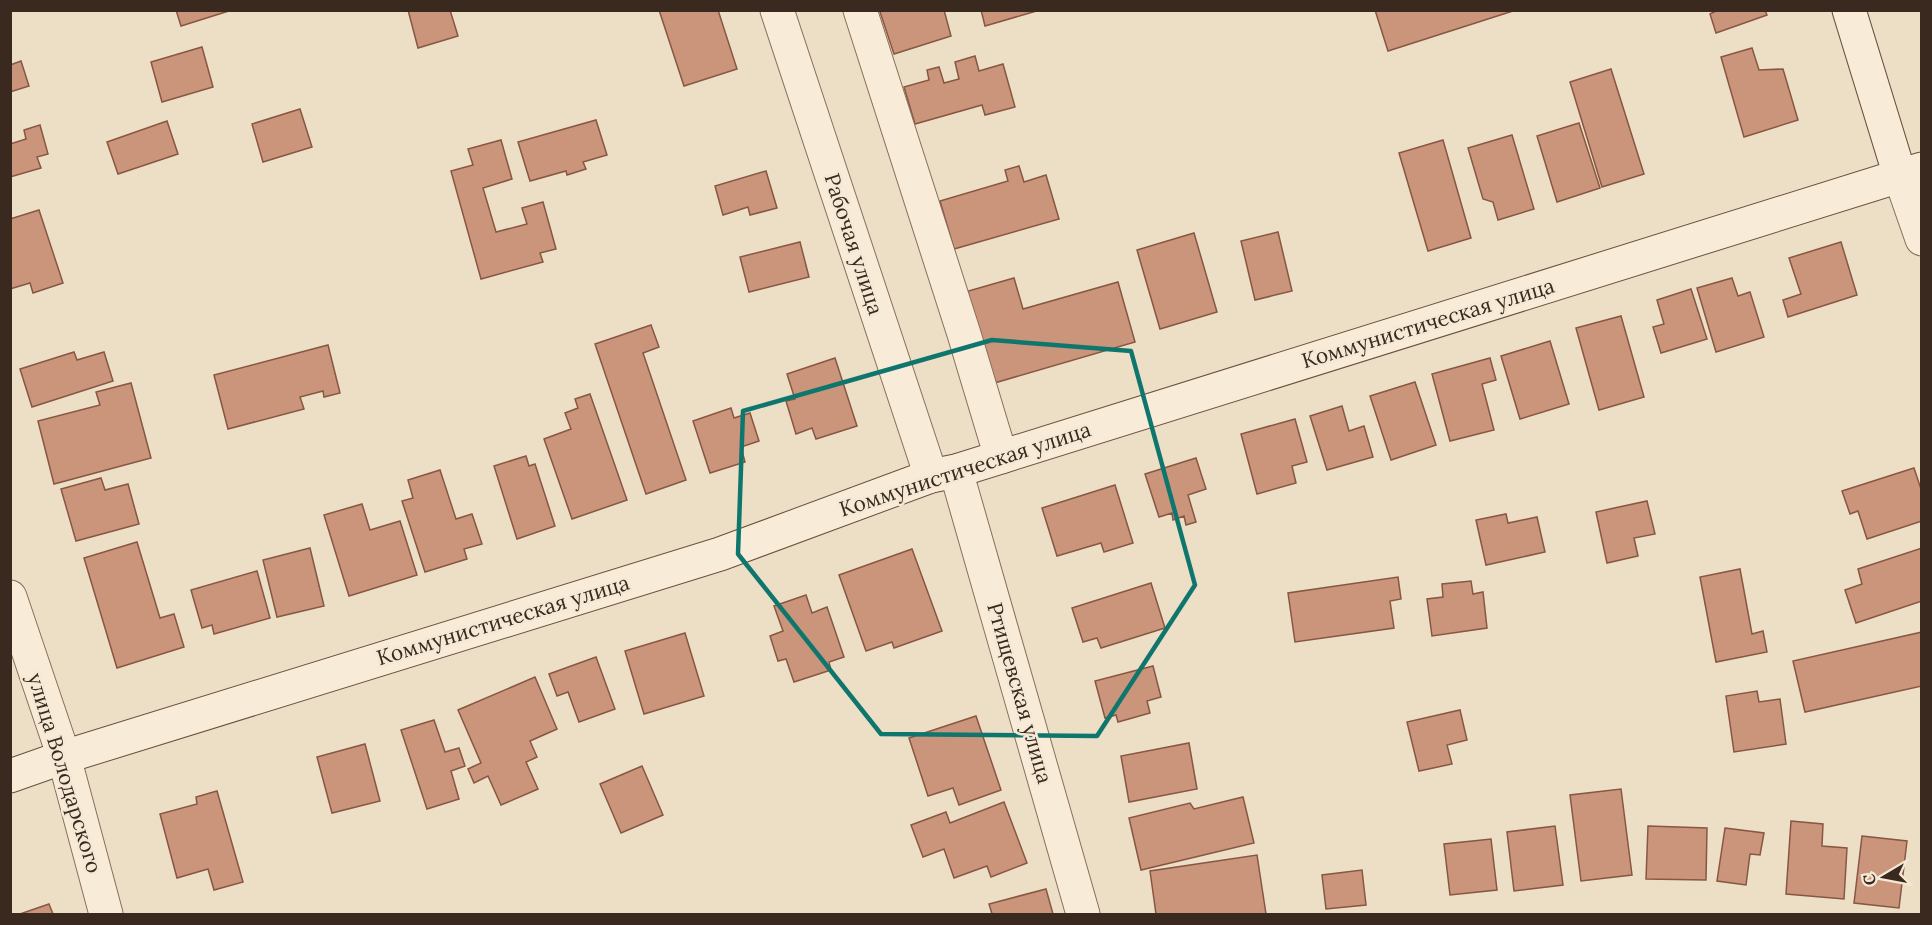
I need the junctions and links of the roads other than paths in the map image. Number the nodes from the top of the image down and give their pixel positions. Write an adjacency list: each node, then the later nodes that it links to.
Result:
1 (777, 10): 7 (street, Рабочая улица)
2 (860, 10): 6 (street)
3 (1849, 10): 4 (street)
4 (1911, 172): 5 (street); 6 (street, Коммунистическая улица)
5 (1922, 239)
6 (1001, 457): 7 (street, Коммунистическая улица)
7 (944, 473): 9 (street, Коммунистическая улица); 12 (street, Ртищевская улица)
8 (10, 597): 9 (street, улица Володарского)
9 (64, 757): 10 (street, Коммунистическая улица); 11 (street, улица Володарского)
10 (10, 776)
11 (106, 915)
12 (1083, 915)

